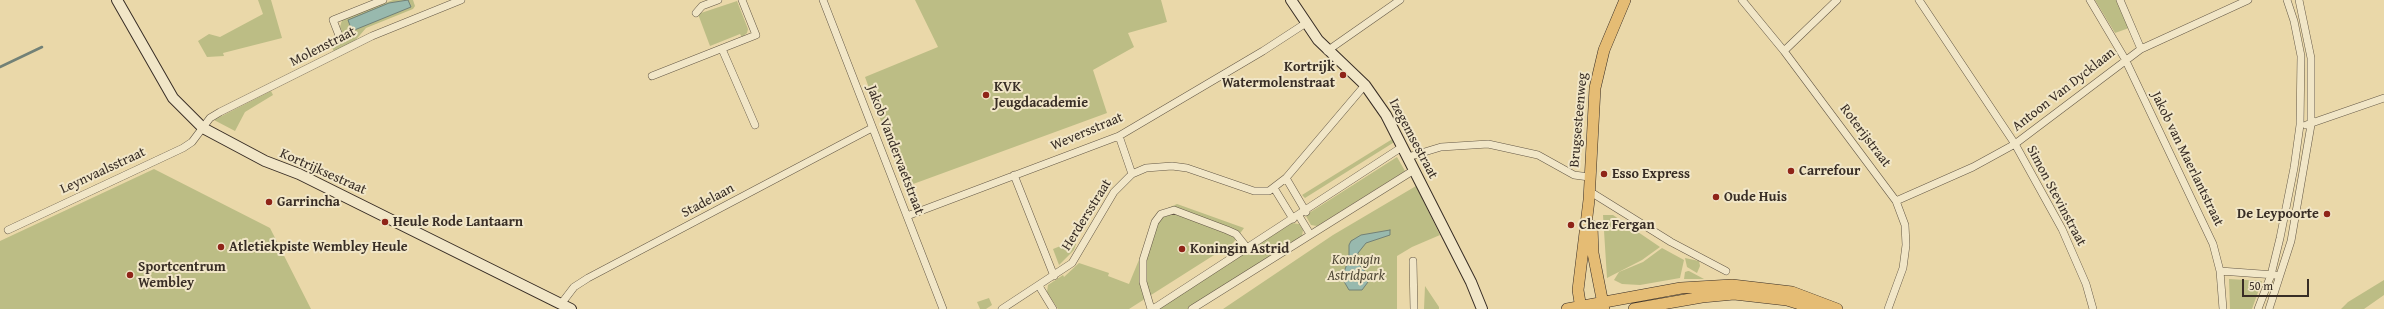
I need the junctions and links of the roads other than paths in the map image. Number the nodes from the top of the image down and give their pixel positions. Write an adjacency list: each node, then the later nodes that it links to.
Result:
1 (117, 0): 32 (street, Kortrijksestraat)
2 (383, 0): 20 (street, Molenstraat)
3 (461, 0): 32 (street, Molenstraat)
4 (718, 0): 18 (street)
5 (742, 0): 21 (street)
6 (823, 0): 33 (street, Jakob Vandervaetstraat)
7 (1291, 0): 19 (street, Izegemsestraat)
8 (1400, 0): 23 (street)
9 (1625, 0): 41 (main road, Brugsesteenweg)
10 (1742, 0): 24 (street, Roterijstraat)
11 (1837, 0): 24 (street)
12 (1919, 0): 35 (street, Simon Stevinstraat)
13 (2090, 0): 25 (street, Jakob van Maerlantstraat)
14 (2120, 0): 22 (street)
15 (2248, 0): 22 (street, Antoon Van Dycklaan)
16 (2287, 0): 30 (street)
17 (2299, 0): 31 (street)
18 (696, 13)
19 (1306, 23): 23 (street, Izegemsestraat); 34 (street, Weversstraat)
20 (340, 38)
21 (722, 49): 26 (street); 29 (street)
22 (2141, 49): 25 (street, Antoon Van Dycklaan)
23 (1328, 51): 27 (street, Izegemsestraat)
24 (1784, 51): 45 (street, Roterijstraat)
25 (2125, 59): 35 (street, Antoon Van Dycklaan); 53 (street, Jakob van Maerlantstraat)
26 (652, 76)
27 (1365, 85): 36 (street, Izegemsestraat); 42 (street)
28 (2384, 98): 31 (street)
29 (755, 125)
30 (2300, 125): 31 (street); 54 (street)
31 (2310, 125): 56 (street)
32 (203, 128): 48 (street, Leynvaalsstraat); 58 (street, Kortrijksestraat)
33 (872, 128): 46 (street, Jakob Vandervaetstraat); 58 (street, Stadelaan)
34 (1119, 136): 39 (street, Herdersstraat); 40 (street, Weversstraat)
35 (2015, 144): 45 (street, Antoon Van Dycklaan); 74 (street, Simon Stevinstraat)
36 (1402, 147): 37 (street, Izegemsestraat); 47 (street)
37 (1408, 157): 38 (street, Izegemsestraat); 41 (street)
38 (1414, 170): 49 (street); 68 (street, Izegemsestraat)
39 (1132, 174): 43 (street, Herdersstraat); 55 (street, Herdersstraat)
40 (1014, 176): 46 (street, Weversstraat); 55 (street)
41 (1589, 177): 44 (main road, Brugsesteenweg)
42 (1286, 178): 43 (street); 47 (street)
43 (1274, 188): 47 (street)
44 (1589, 195): 52 (street); 59 (main road, Brugsesteenweg); 60 (main road, Brugsesteenweg)
45 (1896, 201): 73 (street, Roterijstraat)
46 (907, 216): 62 (street, Jakob Vandervaetstraat)
47 (1299, 216): 49 (street); 50 (street)
48 (8, 230)
49 (1310, 234): 66 (street)
50 (1248, 249): 65 (street); 65 (street)
51 (1413, 261): 67 (street)
52 (1726, 271)
53 (2220, 271): 54 (street); 75 (street, Jakob van Maerlantstraat)
54 (2271, 275): 56 (street); 76 (street)
55 (1054, 276): 57 (street, Herdersstraat)
56 (2281, 276): 77 (street)
57 (1039, 286): 63 (street, Herdersstraat); 64 (street)
58 (561, 304): 61 (street, Kortrijksestraat)
59 (1603, 306): 60 (main road); 72 (main road)
60 (1581, 308): 69 (main road)
61 (571, 309)
62 (943, 309)
63 (1002, 309)
64 (1053, 309)
65 (1152, 309)
66 (1192, 309)
67 (1414, 309)
68 (1482, 309)
69 (1567, 309)
70 (1634, 309): 71 (main road)
71 (1816, 309)
72 (1837, 309)
73 (1888, 309)
74 (2093, 309)
75 (2223, 309)
76 (2258, 309)
77 (2269, 309)

